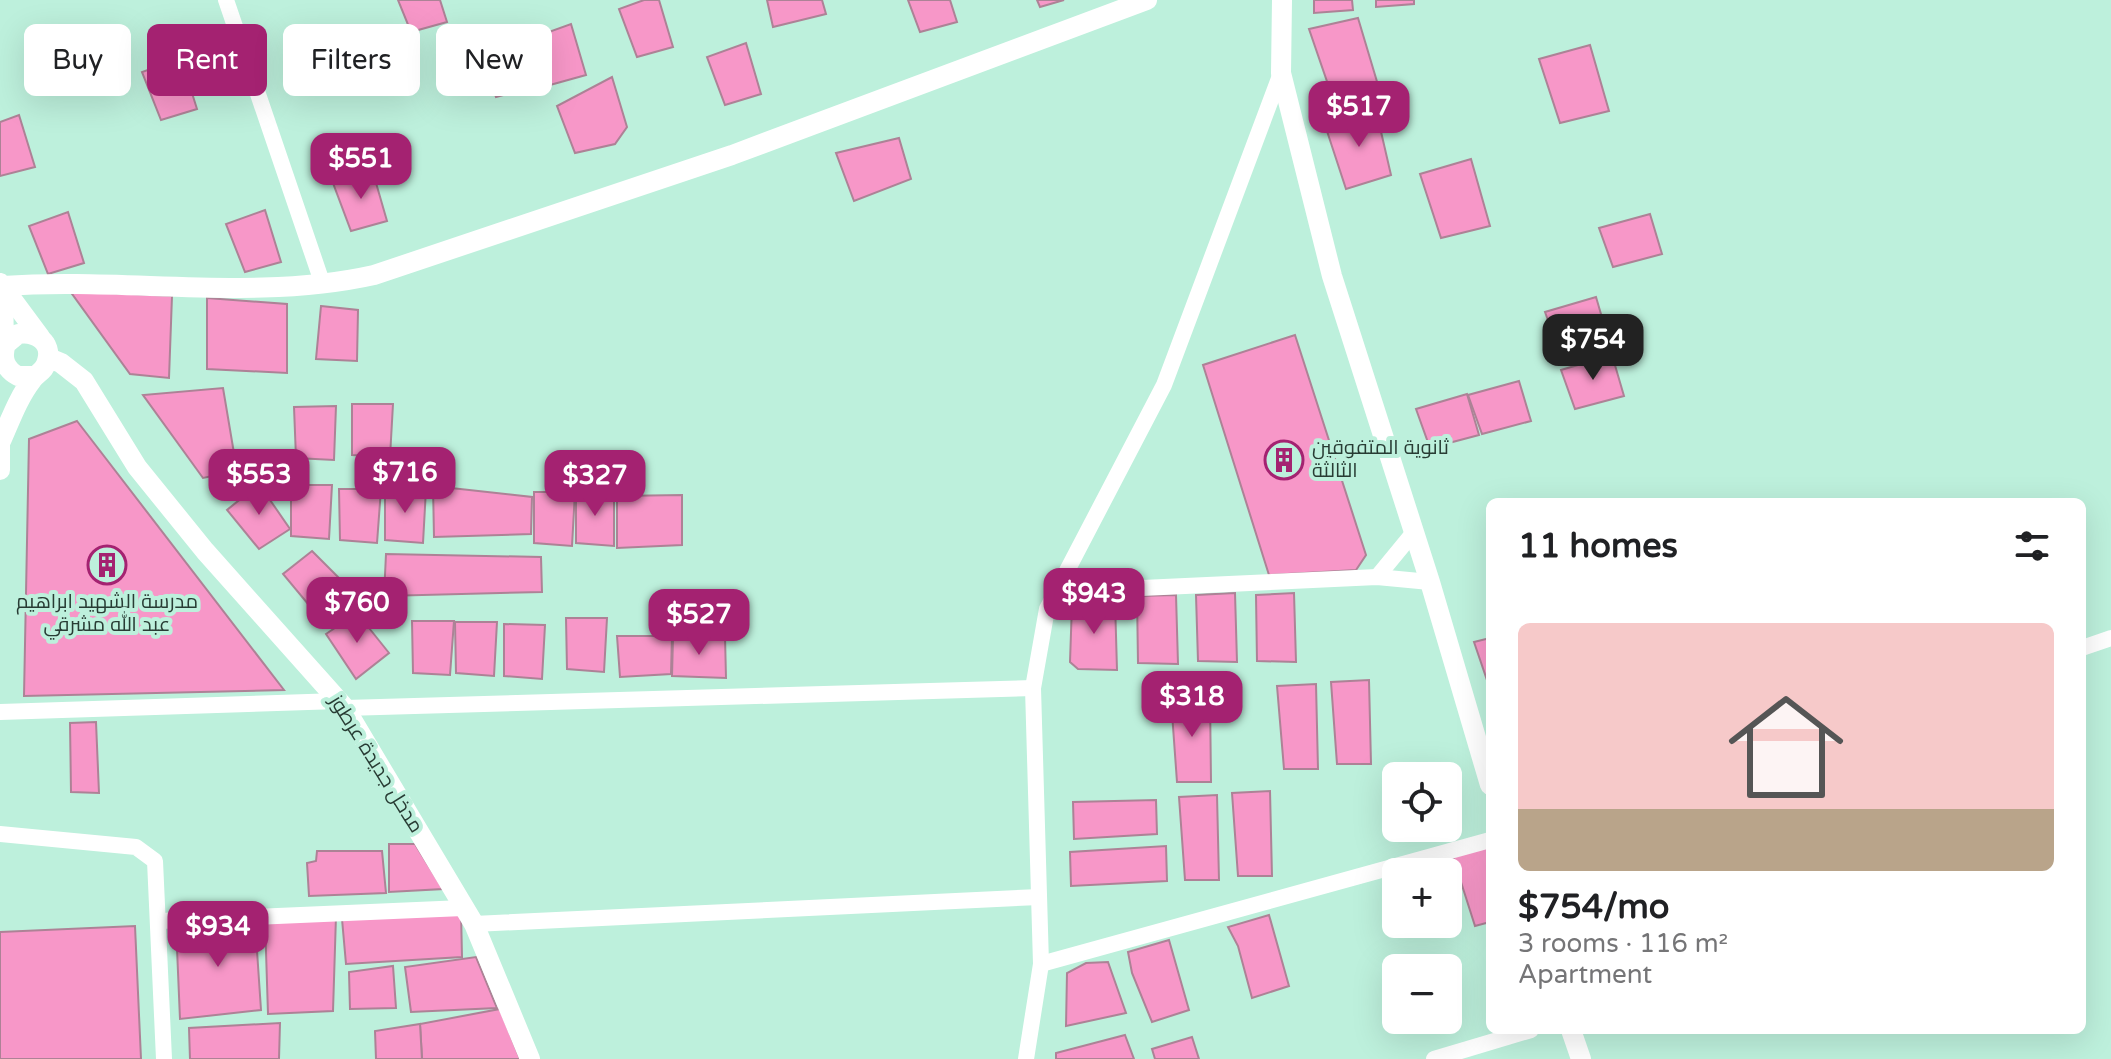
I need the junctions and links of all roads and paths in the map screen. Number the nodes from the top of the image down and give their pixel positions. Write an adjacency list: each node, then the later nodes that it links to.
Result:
1 (226, 0): 6 (street)
2 (1147, 0): 6 (street)
3 (1282, 0): 4 (street)
4 (1281, 73): 13 (street); 16 (street)
5 (2, 284): 6 (street); 7 (street); 9 (street)
6 (323, 285)
7 (40, 337): 8 (street); 9 (street)
8 (49, 358): 10 (street); 20 (street, مدخل جديدة عرطوز)
9 (2, 362): 10 (street)
10 (34, 376): 11 (street)
11 (0, 439): 12 (street)
12 (0, 470)
13 (1414, 532): 14 (street); 15 (street)
14 (1377, 577): 15 (street); 16 (street)
15 (1430, 582): 22 (street)
16 (1055, 592): 19 (street)
17 (2111, 638): 18 (street)
18 (2086, 647)
19 (1033, 688): 20 (street); 25 (street)
20 (342, 704): 21 (street); 26 (street, مدخل جديدة عرطوز)
21 (0, 712)
22 (1486, 771)
23 (0, 834): 27 (street)
24 (1486, 841): 28 (street)
25 (1039, 897): 26 (street); 28 (street)
26 (469, 916): 27 (street); 32 (street, مدخل جديدة عرطوز)
27 (160, 921): 31 (street)
28 (1041, 964): 33 (street)
29 (1518, 1034): 34 (street)
30 (1572, 1034): 35 (street)
31 (164, 1059)
32 (530, 1059)
33 (1026, 1059)
34 (1434, 1059)
35 (1581, 1059)

